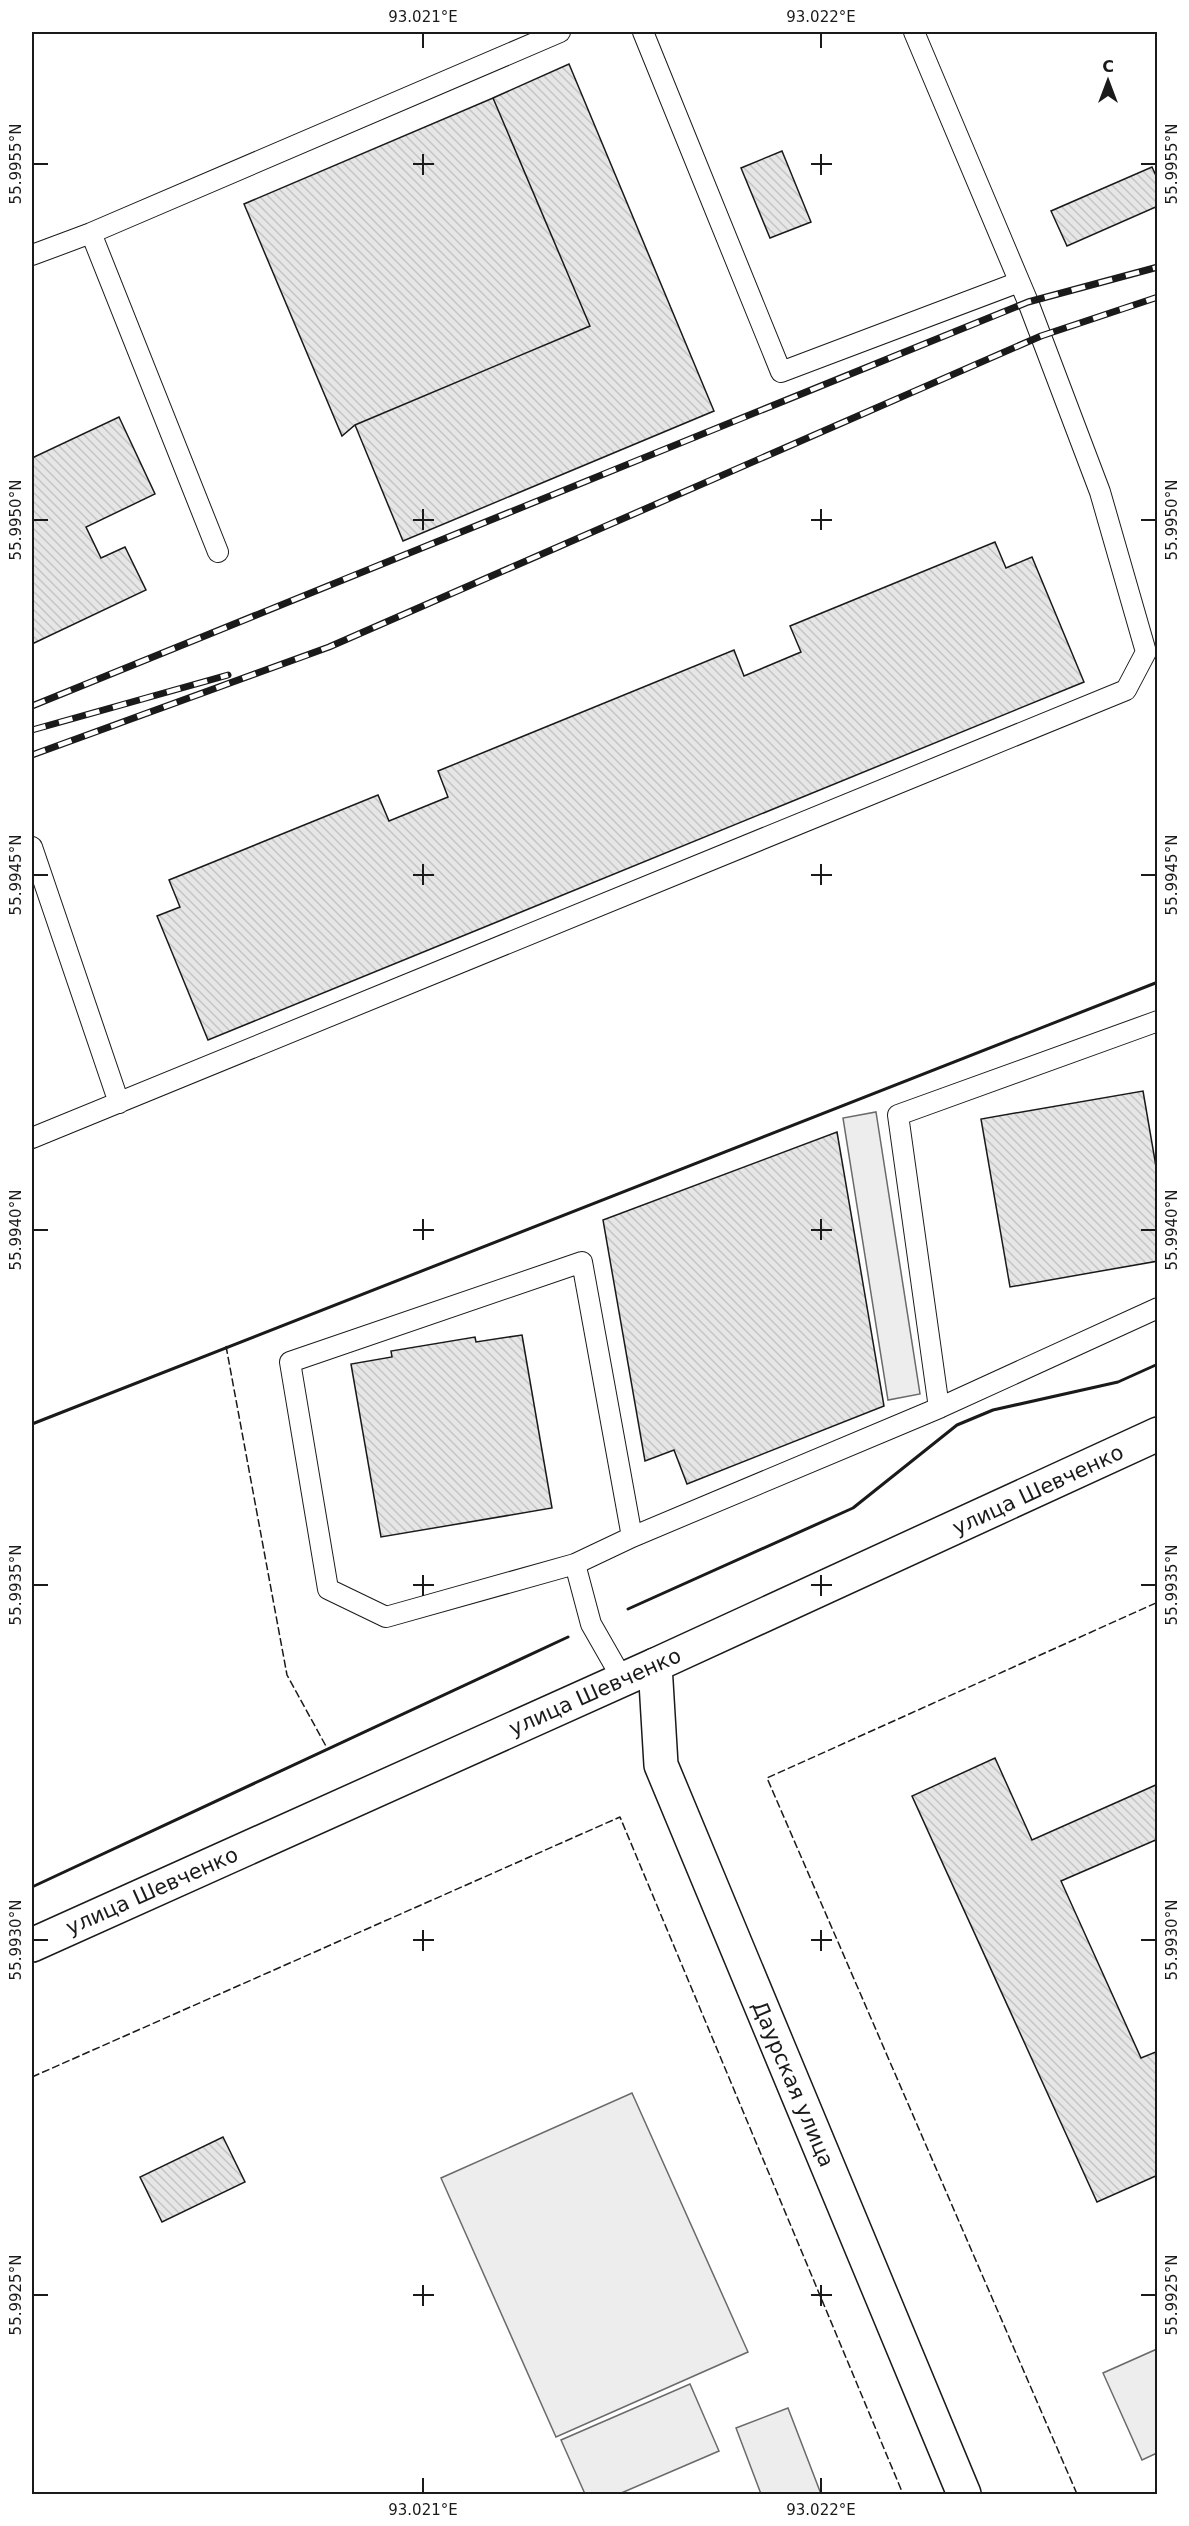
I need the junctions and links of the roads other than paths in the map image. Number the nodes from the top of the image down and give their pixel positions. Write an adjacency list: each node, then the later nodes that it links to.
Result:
1 (560, 32): 4 (lane)
2 (643, 32): 6 (lane)
3 (914, 32): 6 (lane)
4 (91, 233): 5 (lane); 7 (lane)
5 (32, 255)
6 (1019, 282): 10 (lane)
7 (218, 552)
8 (32, 847): 10 (lane)
9 (1158, 1021): 13 (lane)
10 (119, 1103): 11 (lane)
11 (32, 1138)
12 (1158, 1308): 13 (lane)
13 (939, 1407): 15 (lane)
14 (1158, 1434): 17 (street, улица Шевченко)
15 (632, 1537): 16 (lane); 16 (lane)
16 (575, 1564): 18 (lane)
17 (655, 1665): 18 (street, улица Шевченко); 20 (street, Даурская улица)
18 (623, 1680): 19 (street, улица Шевченко)
19 (32, 1945)
20 (964, 2494)

